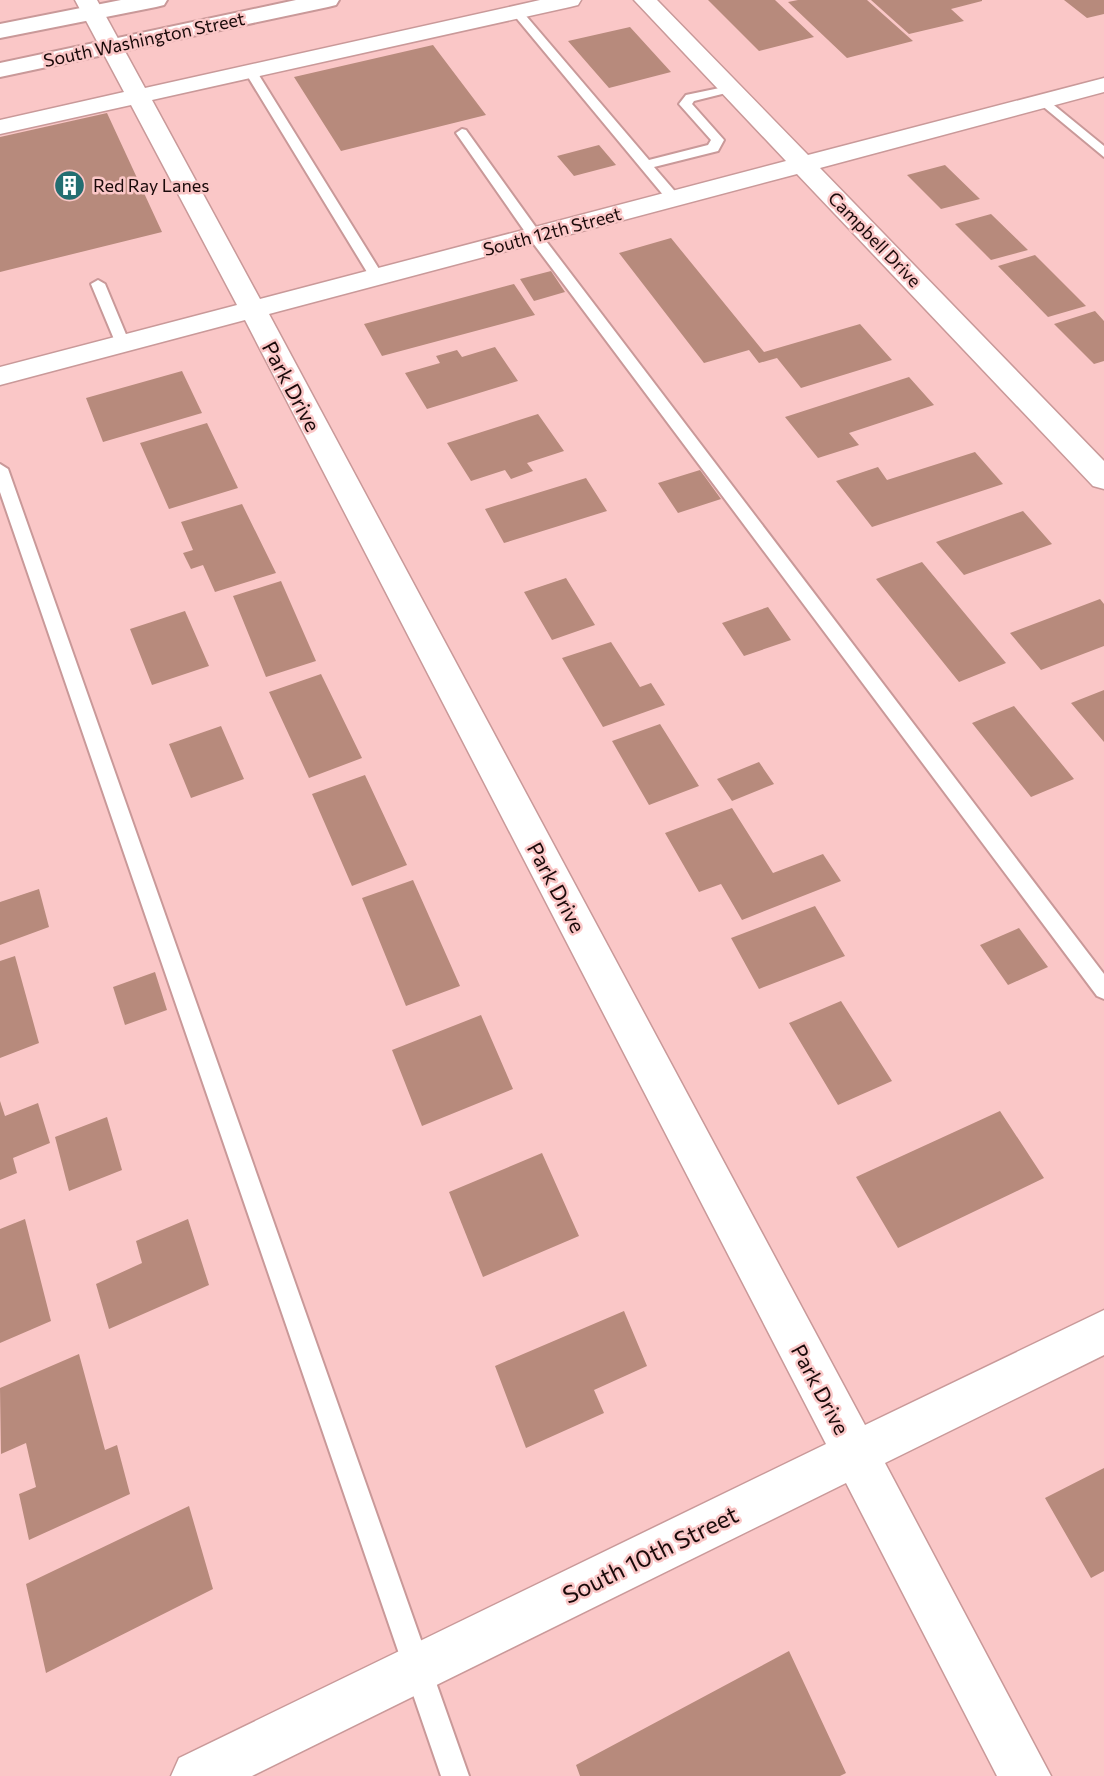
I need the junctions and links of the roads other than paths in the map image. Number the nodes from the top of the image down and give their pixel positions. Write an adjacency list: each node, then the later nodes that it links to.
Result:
1 (156, 0): 5 (main road, South Washington Street)
2 (328, 0): 8 (main road, South Washington Street)
3 (570, 0): 6 (street)
4 (645, 0): 12 (street, Campbell Drive)
5 (89, 7): 7 (main road, South Washington Street); 8 (street, Park Drive)
6 (517, 12): 10 (street); 18 (lane)
7 (0, 32)
8 (110, 47): 9 (main road, South Washington Street); 13 (street, Park Drive)
9 (0, 70)
10 (251, 72): 13 (street); 22 (lane)
11 (1104, 85): 14 (street, South 12th Street)
12 (730, 88): 18 (lane); 19 (street, Campbell Drive)
13 (136, 97): 15 (street); 24 (street, Park Drive)
14 (1044, 101): 17 (lane); 19 (street, South 12th Street)
15 (0, 127)
16 (462, 133): 21 (lane)
17 (1104, 153)
18 (646, 165): 20 (lane)
19 (804, 165): 20 (street, South 12th Street); 28 (street, Campbell Drive)
20 (674, 199): 21 (street, South 12th Street)
21 (535, 236): 22 (street, South 12th Street); 29 (lane)
22 (377, 277): 24 (street, South 12th Street)
23 (98, 284): 25 (lane)
24 (253, 310): 25 (street, South 12th Street); 31 (street, Park Drive)
25 (123, 344): 26 (street, South 12th Street)
26 (0, 376)
27 (0, 469): 32 (lane)
28 (1104, 479)
29 (1104, 990)
30 (1104, 1332): 31 (street, South 10th Street)
31 (855, 1453): 32 (street, South 10th Street); 35 (street, Park Drive)
32 (419, 1667): 33 (street, South 10th Street); 34 (lane)
33 (197, 1776)
34 (455, 1776)
35 (1025, 1776)

